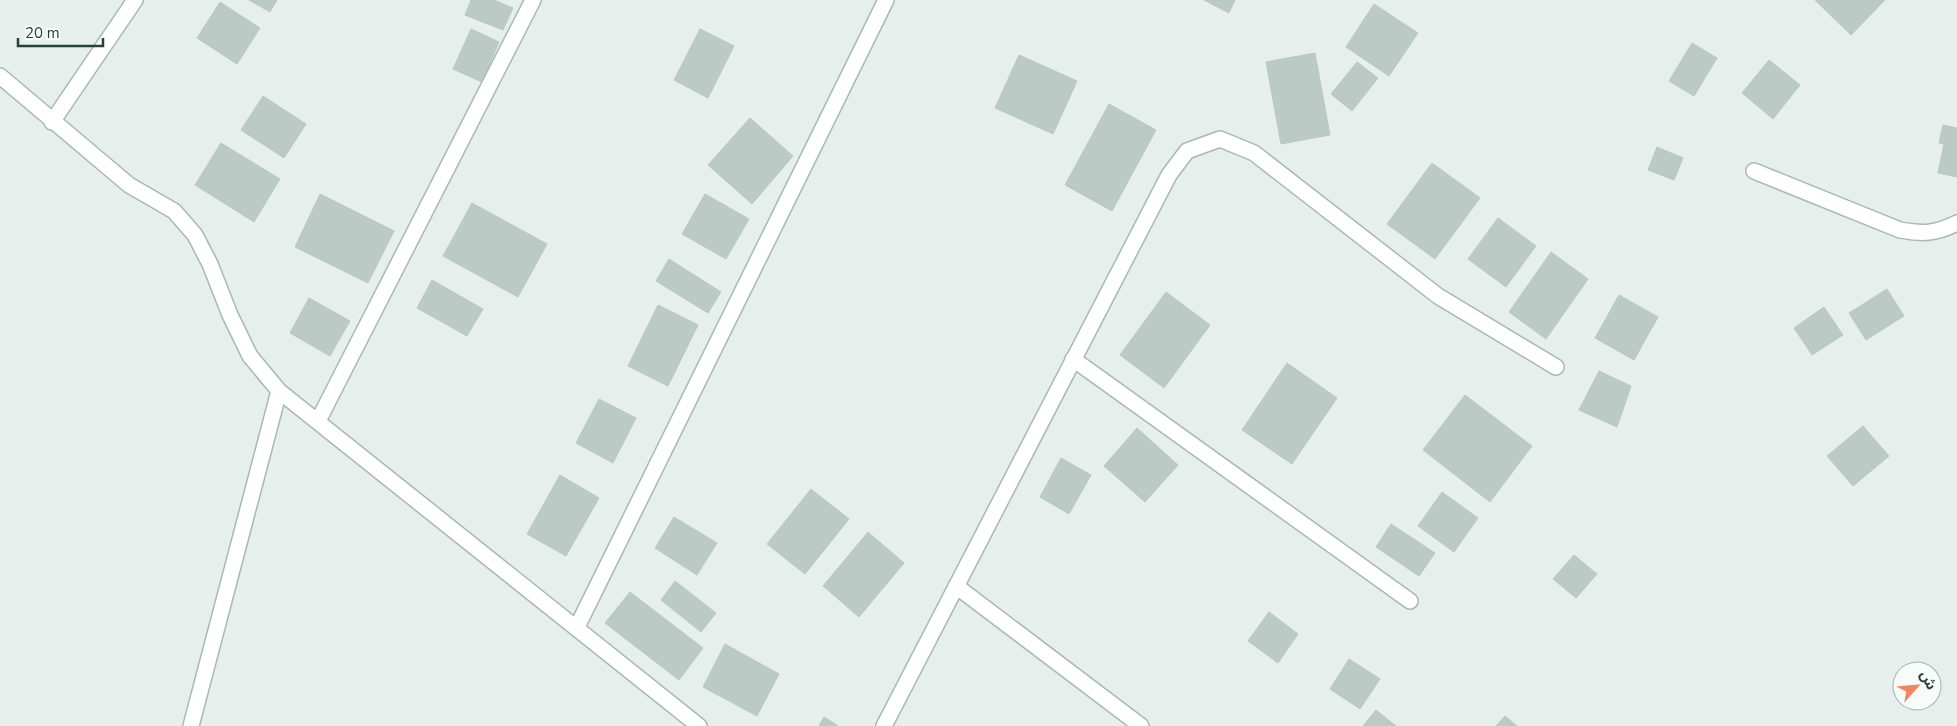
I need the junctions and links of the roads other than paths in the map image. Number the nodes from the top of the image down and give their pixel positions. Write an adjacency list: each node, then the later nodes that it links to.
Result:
1 (135, 0): 5 (street)
2 (533, 0): 11 (street)
3 (886, 0): 14 (street)
4 (0, 76): 5 (street)
5 (52, 122): 10 (street)
6 (1754, 171): 7 (street)
7 (1957, 223)
8 (1073, 359): 9 (street); 12 (street); 13 (street)
9 (1556, 367)
10 (279, 390): 11 (street); 15 (street)
11 (318, 421): 14 (street)
12 (956, 586): 17 (street); 18 (street)
13 (1410, 601)
14 (577, 627): 16 (street)
15 (191, 726)
16 (699, 726)
17 (884, 726)
18 (1141, 726)

